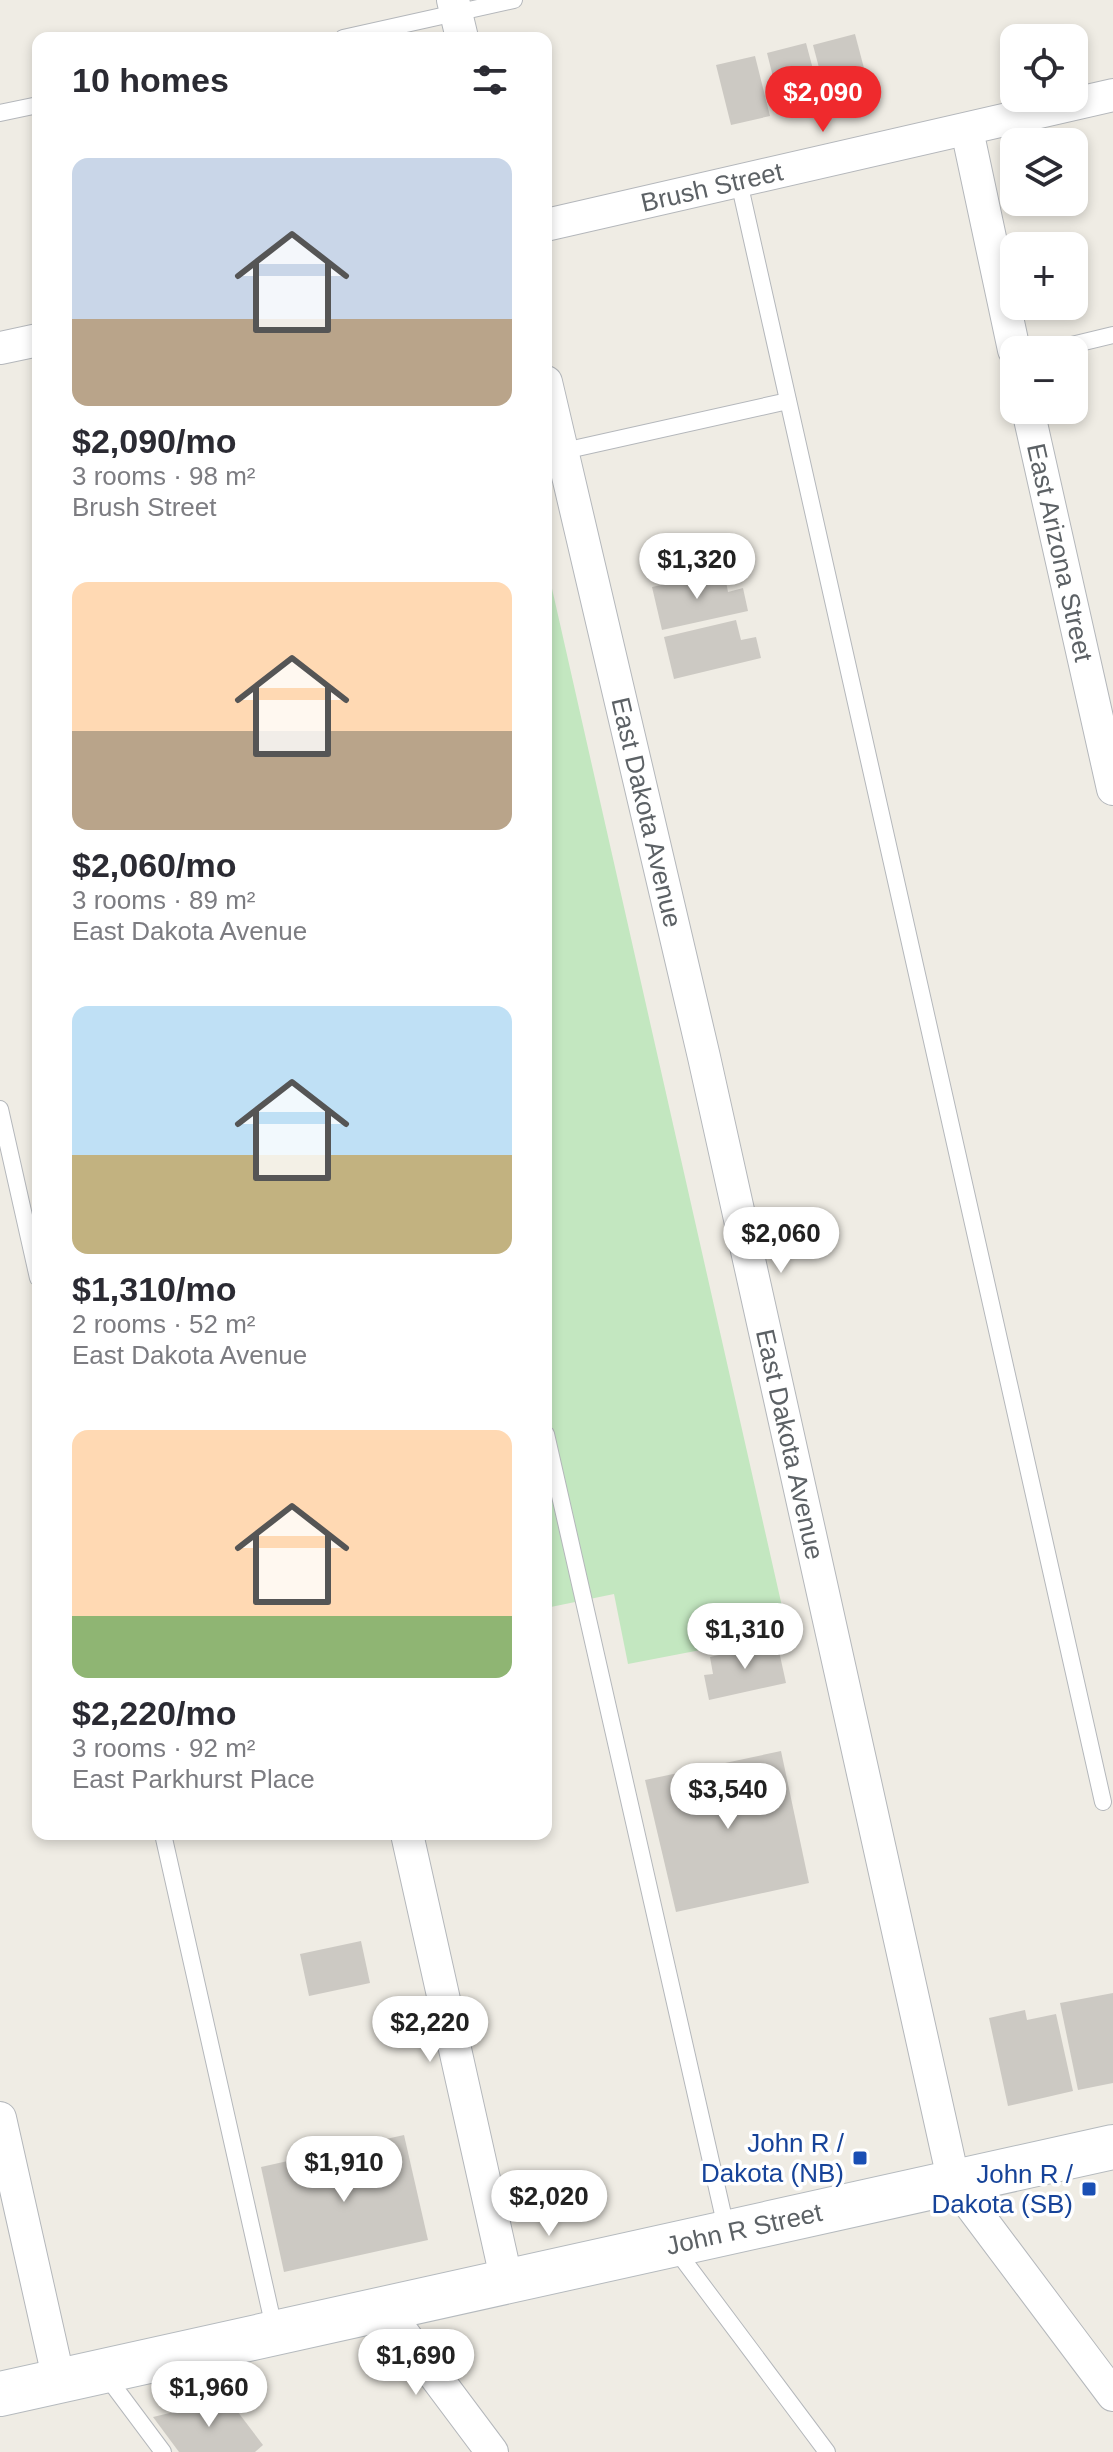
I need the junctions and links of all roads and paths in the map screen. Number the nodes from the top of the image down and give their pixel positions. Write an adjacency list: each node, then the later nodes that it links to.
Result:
1 (514, 0): 2 (lane)
2 (457, 17): 3 (lane)
3 (376, 32)
4 (1113, 95): 7 (street, Brush Street)
5 (32, 106): 6 (lane)
6 (0, 113)
7 (967, 130): 8 (street, Brush Street); 11 (street)
8 (739, 182): 9 (street, Brush Street); 15 (lane)
9 (552, 224)
10 (1113, 335): 13 (lane)
11 (1011, 336)
12 (32, 341): 14 (street)
13 (1088, 341)
14 (0, 348)
15 (788, 401): 17 (lane); 22 (lane)
16 (1031, 424): 18 (street, East Arizona Street)
17 (554, 453): 27 (street, East Dakota Avenue)
18 (1113, 789)
19 (0, 1109): 20 (lane)
20 (32, 1251)
21 (552, 1460): 28 (lane)
22 (1103, 1802)
23 (164, 1840): 32 (lane)
24 (408, 1840): 30 (street)
25 (0, 2118): 34 (street)
26 (1113, 2147): 27 (main road, John R Street)
27 (954, 2183): 28 (main road, John R Street); 36 (street)
28 (727, 2233): 29 (main road, John R Street)
29 (672, 2245): 30 (main road, John R Street); 39 (lane)
30 (507, 2282): 31 (main road, John R Street)
31 (385, 2309): 32 (main road, John R Street); 38 (street)
32 (275, 2333): 33 (main road, John R Street)
33 (102, 2372): 34 (main road, John R Street); 37 (lane)
34 (59, 2381): 35 (main road, John R Street)
35 (0, 2394)
36 (1113, 2395)
37 (163, 2452)
38 (492, 2452)
39 (827, 2452)

